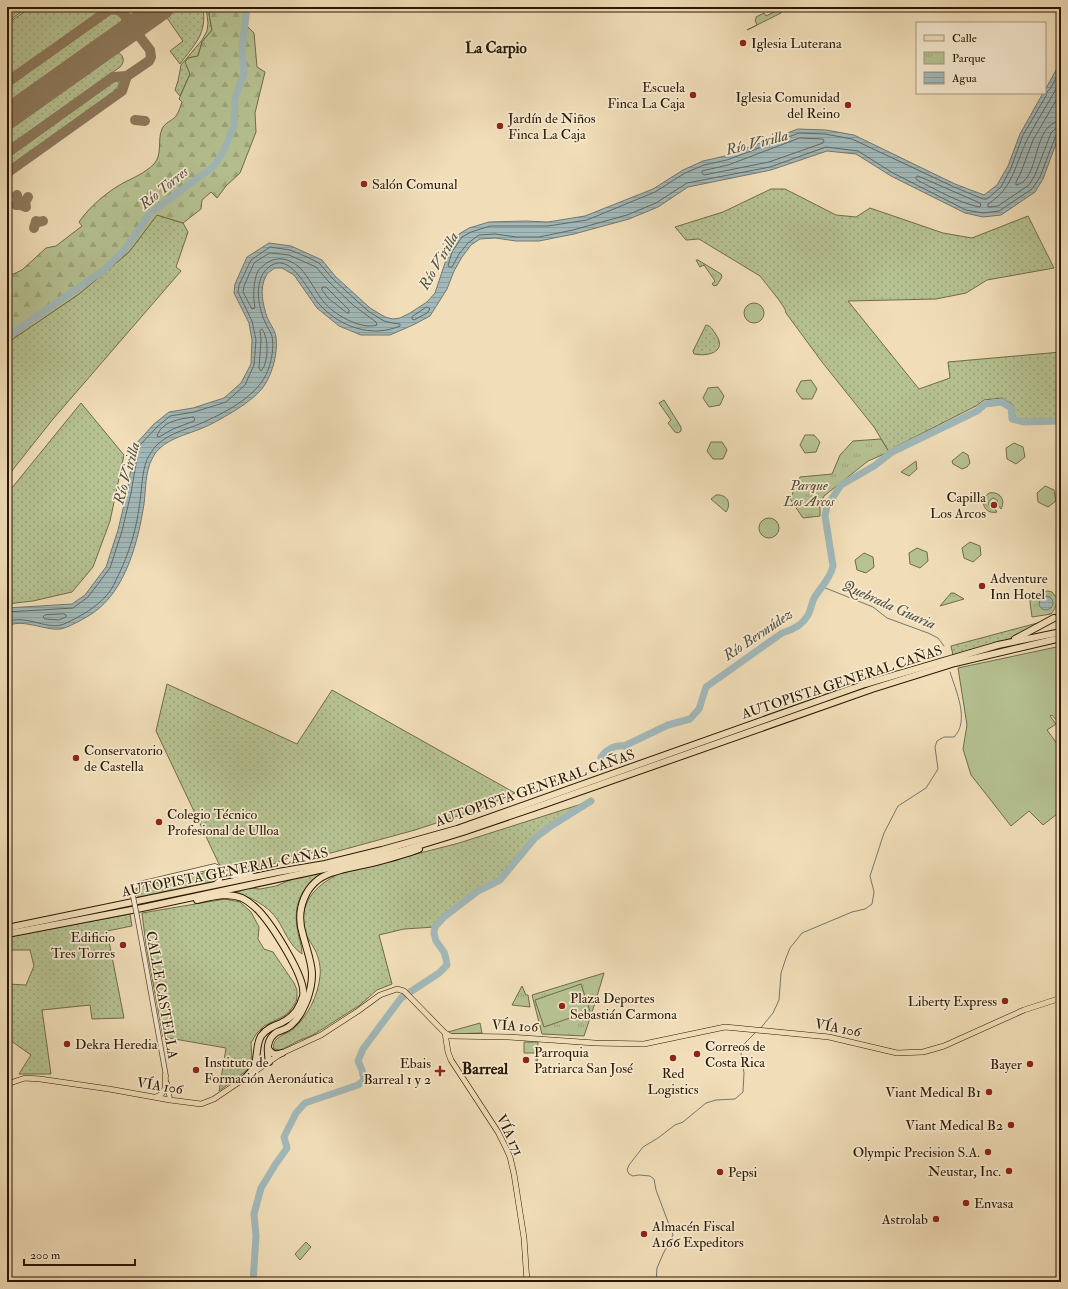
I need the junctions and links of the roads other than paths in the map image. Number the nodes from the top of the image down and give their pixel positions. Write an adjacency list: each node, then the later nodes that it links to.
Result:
1 (1054, 618): 4 (highway)
2 (1061, 632): 4 (highway, AUTOPISTA GENERAL CAÑAS)
3 (1061, 639): 5 (highway, AUTOPISTA GENERAL CAÑAS)
4 (1009, 643): 7 (highway, AUTOPISTA GENERAL CAÑAS)
5 (463, 832): 9 (highway, AUTOPISTA GENERAL CAÑAS); 14 (highway)
6 (217, 867): 7 (street); 8 (street); 18 (street, CALLE CASTELLA, bridge)
7 (278, 872): 8 (highway, AUTOPISTA GENERAL CAÑAS)
8 (202, 888): 10 (highway, AUTOPISTA GENERAL CAÑAS)
9 (142, 908): 11 (highway, AUTOPISTA GENERAL CAÑAS); 15 (highway)
10 (7, 928)
11 (7, 934)
12 (1061, 998): 13 (main road, VÍA 106)
13 (446, 1033): 16 (main road, VÍA 106); 23 (main road, VÍA 171)
14 (268, 1046): 16 (highway); 17 (highway)
15 (258, 1051): 17 (highway); 19 (highway)
16 (282, 1054): 17 (main road, VÍA 106)
17 (269, 1062): 19 (main road, VÍA 106)
18 (165, 1075): 21 (main road); 22 (street, CALLE CASTELLA)
19 (245, 1078): 22 (main road, VÍA 106)
20 (7, 1084): 21 (main road, VÍA 106)
21 (155, 1098): 22 (main road, VÍA 106)
22 (170, 1100)
23 (527, 1282)

